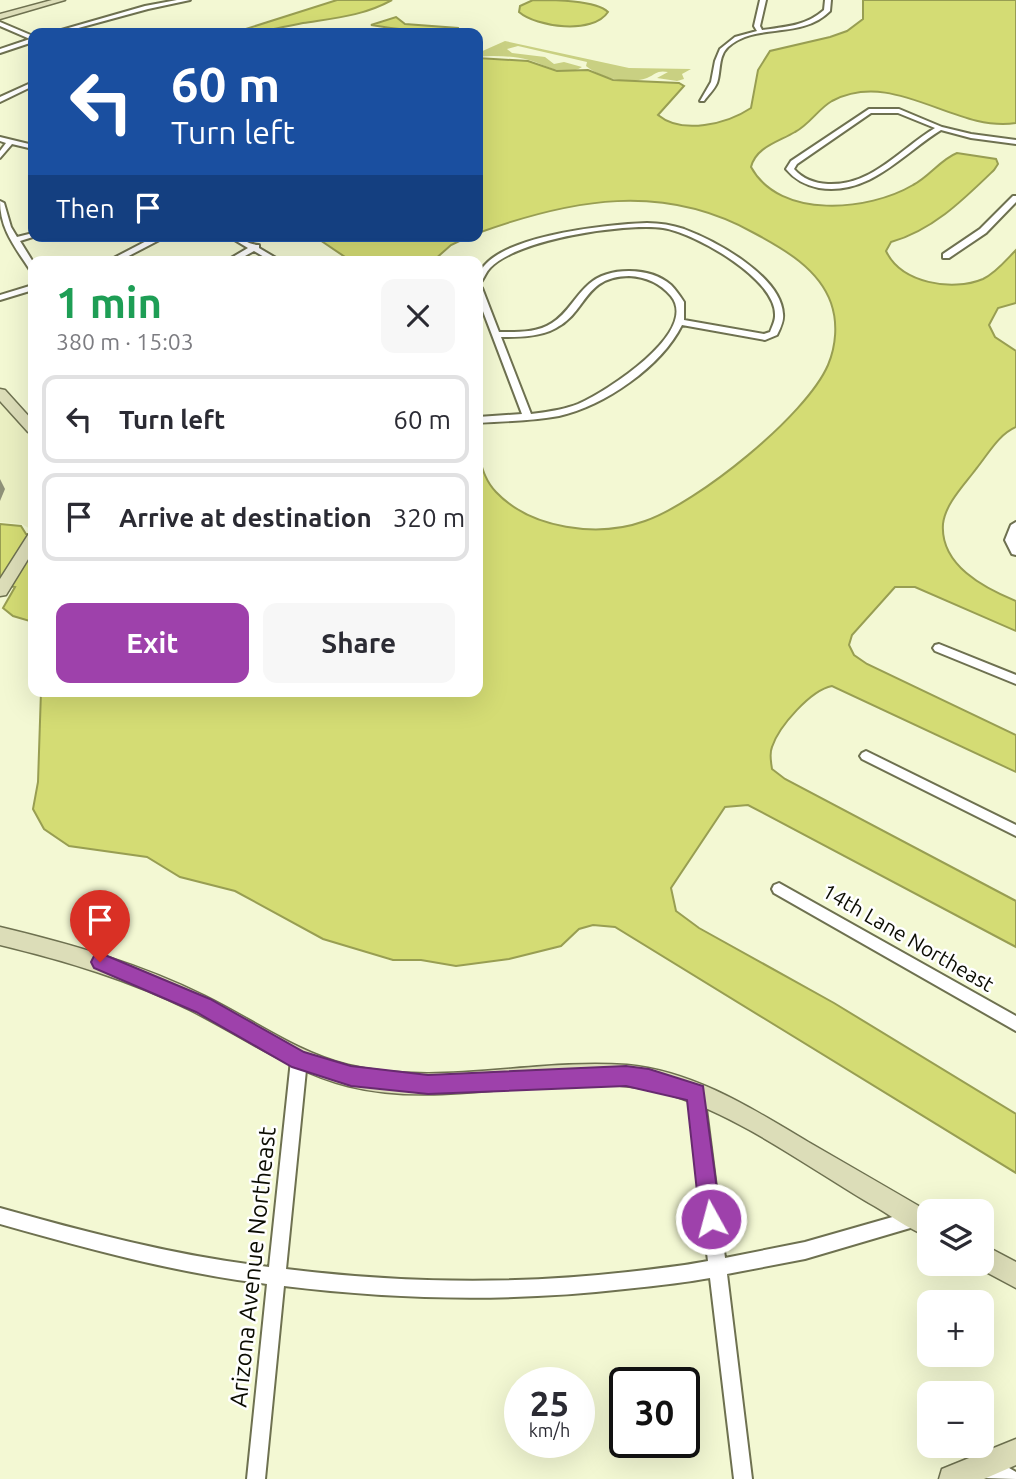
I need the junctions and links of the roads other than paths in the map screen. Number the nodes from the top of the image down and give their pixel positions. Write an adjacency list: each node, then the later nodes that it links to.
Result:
1 (61, 0): 5 (street)
2 (187, 0): 7 (street)
3 (762, 0): 8 (street)
4 (828, 0): 8 (street)
5 (0, 17)
6 (0, 24): 9 (street)
7 (73, 28)
8 (761, 32): 14 (street)
9 (28, 37)
10 (28, 41): 11 (street)
11 (0, 51)
12 (28, 86): 13 (street)
13 (0, 100)
14 (702, 100)
15 (940, 128): 15 (street); 18 (street)
16 (0, 139): 17 (street)
17 (11, 141): 19 (street); 20 (street)
18 (1016, 142)
19 (28, 146)
20 (0, 156)
21 (1016, 198): 31 (street)
22 (0, 203): 24 (street)
23 (28, 236): 24 (street)
24 (15, 240): 32 (street)
25 (151, 242): 28 (street)
26 (245, 242): 27 (street)
27 (256, 247): 29 (street); 30 (street)
28 (122, 256)
29 (239, 256)
30 (270, 256)
31 (946, 256)
32 (28, 260)
33 (483, 269): 37 (street)
34 (28, 289): 35 (street)
35 (0, 298)
36 (483, 301): 38 (street)
37 (679, 323): 38 (street); 40 (street)
38 (496, 335): 40 (street)
39 (0, 393): 42 (street)
40 (527, 415): 41 (street)
41 (483, 419)
42 (28, 424)
43 (1016, 525): 45 (street)
44 (28, 548): 46 (street)
45 (1016, 551)
46 (1, 590)
47 (939, 648): 48 (street)
48 (1016, 681)
49 (866, 756): 50 (street)
50 (1016, 831)
51 (779, 889): 53 (street, 14th Lane Northeast)
52 (0, 936): 54 (street)
53 (1016, 1024)
54 (299, 1060): 55 (street); 62 (street, Arizona Avenue Northeast)
55 (696, 1093): 57 (street); 60 (street)
56 (0, 1216): 62 (street)
57 (917, 1218)
58 (917, 1223): 60 (street)
59 (994, 1263): 61 (street)
60 (717, 1269): 62 (street); 66 (street)
61 (1016, 1276)
62 (277, 1279): 65 (street, Arizona Avenue Northeast)
63 (1016, 1452): 64 (street)
64 (978, 1469): 67 (street); 68 (street)
65 (256, 1479)
66 (743, 1479)
67 (952, 1479)
68 (1010, 1479)

